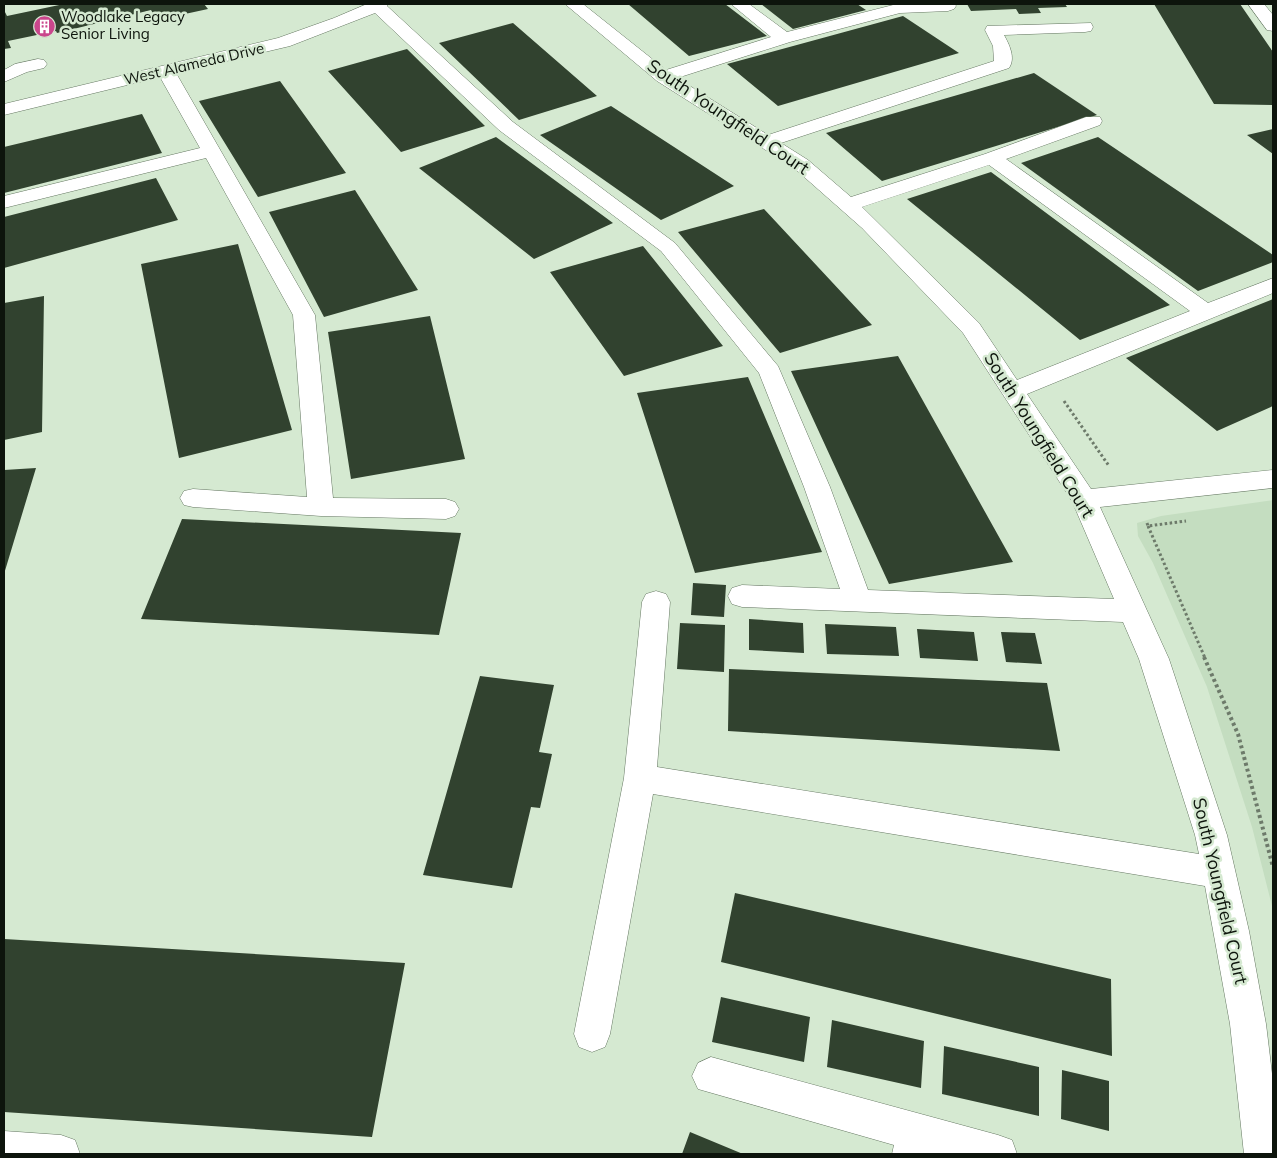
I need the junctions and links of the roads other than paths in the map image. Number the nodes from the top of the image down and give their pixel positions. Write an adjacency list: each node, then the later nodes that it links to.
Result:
1 (378, 4): 10 (street, West Alameda Drive); 29 (street)
2 (573, 4): 11 (street, South Youngfield Court)
3 (739, 4): 8 (street)
4 (1256, 4): 6 (street)
5 (948, 6): 8 (street)
6 (1273, 26)
7 (1085, 27): 15 (street)
8 (784, 38): 11 (street)
9 (4, 59): 12 (street)
10 (166, 71): 13 (street, West Alameda Drive); 16 (street)
11 (662, 76): 15 (street, South Youngfield Court)
12 (4, 77)
13 (4, 109)
14 (1093, 121): 17 (street)
15 (766, 142): 19 (street, South Youngfield Court)
16 (211, 151): 18 (street); 26 (street)
17 (992, 158): 19 (street); 21 (street)
18 (4, 202)
19 (847, 205): 22 (street, South Youngfield Court)
20 (1273, 285): 21 (street)
21 (1206, 312): 22 (street)
22 (1012, 391): 25 (street, South Youngfield Court)
23 (1273, 479): 25 (street)
24 (193, 498): 26 (street)
25 (1084, 499): 31 (street, South Youngfield Court)
26 (321, 507): 27 (street)
27 (446, 509)
28 (742, 596): 29 (street)
29 (858, 600): 31 (street)
30 (656, 602): 32 (street)
31 (1134, 612): 33 (street, South Youngfield Court)
32 (640, 778): 33 (street); 34 (street)
33 (1219, 872): 40 (street, South Youngfield Court)
34 (592, 1034)
35 (711, 1076): 36 (street)
36 (914, 1143): 39 (street)
37 (4, 1150): 38 (street)
38 (61, 1154)
39 (998, 1154)
40 (1263, 1154)

